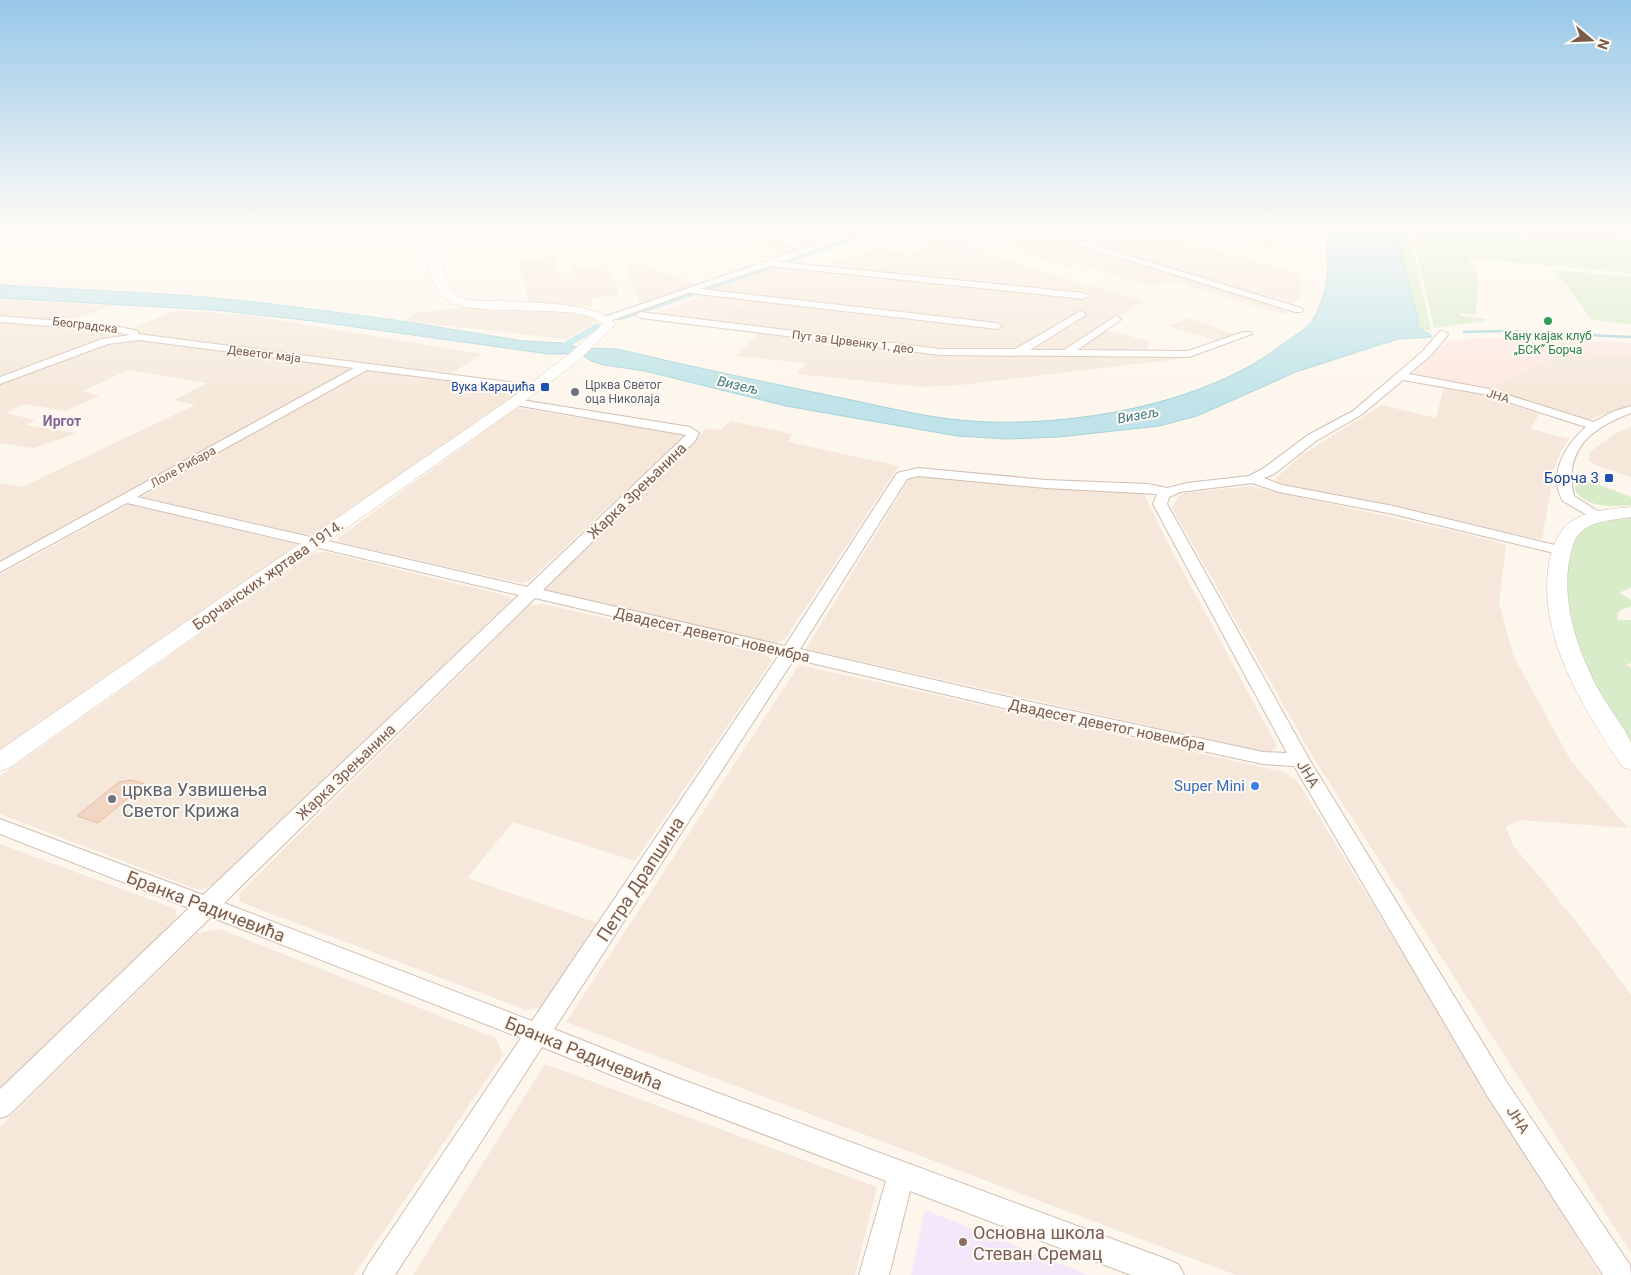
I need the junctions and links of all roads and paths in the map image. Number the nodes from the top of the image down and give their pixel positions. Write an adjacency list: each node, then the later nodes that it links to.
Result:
1 (442, 284): 10 (street)
2 (719, 284): 5 (street)
3 (963, 284): 6 (street)
4 (1211, 284): 7 (street)
5 (695, 292): 10 (street); 13 (street)
6 (1084, 296)
7 (1298, 310)
8 (1081, 314): 17 (street)
9 (641, 315): 17 (street, Пут за Црвенку 1. део)
10 (606, 318): 22 (street, Борчанских жртава 1914.)
11 (0, 319): 16 (street, Београдска)
12 (1116, 319): 18 (street)
13 (998, 326)
14 (1247, 334): 18 (street, Пут за Црвенку 1. део)
15 (1444, 334): 20 (street)
16 (139, 336): 19 (street, Деветог маја); 21 (street, Деветог маја)
17 (1017, 353): 18 (street, Пут за Црвенку 1. део)
18 (1066, 353)
19 (365, 366): 22 (street, Деветог маја); 29 (street, Лоле Рибара)
20 (1400, 376): 25 (street, ЈНА); 27 (street)
21 (0, 381)
22 (535, 388): 23 (street, Борчанских жртава 1914.)
23 (515, 402): 26 (street); 32 (street, Борчанских жртава 1914.)
24 (1631, 409): 25 (street)
25 (1594, 426): 31 (street)
26 (691, 438): 35 (street, Жарка Зрењанина)
27 (1253, 479): 28 (street); 33 (street)
28 (1167, 492): 36 (street, Петра Драпшина); 37 (street, ЈНА)
29 (127, 499): 32 (street, Двадесет деветог новембра); 34 (street, Лоле Рибара)
30 (1631, 512): 31 (street)
31 (1598, 517): 33 (street)
32 (315, 542): 35 (street, Двадесет деветог новембра); 39 (street, Борчанских жртава 1914.)
33 (1562, 551): 38 (street)
34 (0, 568)
35 (532, 593): 36 (street, Двадесет деветог новембра); 41 (street, Жарка Зрењанина)
36 (789, 653): 37 (street, Двадесет деветог новембра); 42 (street, Петра Драпшина)
37 (1300, 760): 48 (street, ЈНА)
38 (1631, 760)
39 (0, 762)
40 (0, 826): 41 (street, Бранка Радичевића)
41 (207, 906): 42 (street, Бранка Радичевића); 43 (street, Жарка Зрењанина)
42 (538, 1034): 44 (street, Бранка Радичевића); 45 (street, Петра Драпшина)
43 (0, 1106)
44 (901, 1175): 46 (street); 47 (street, Бранка Радичевића)
45 (378, 1275)
46 (874, 1275)
47 (1169, 1275)
48 (1620, 1275)

